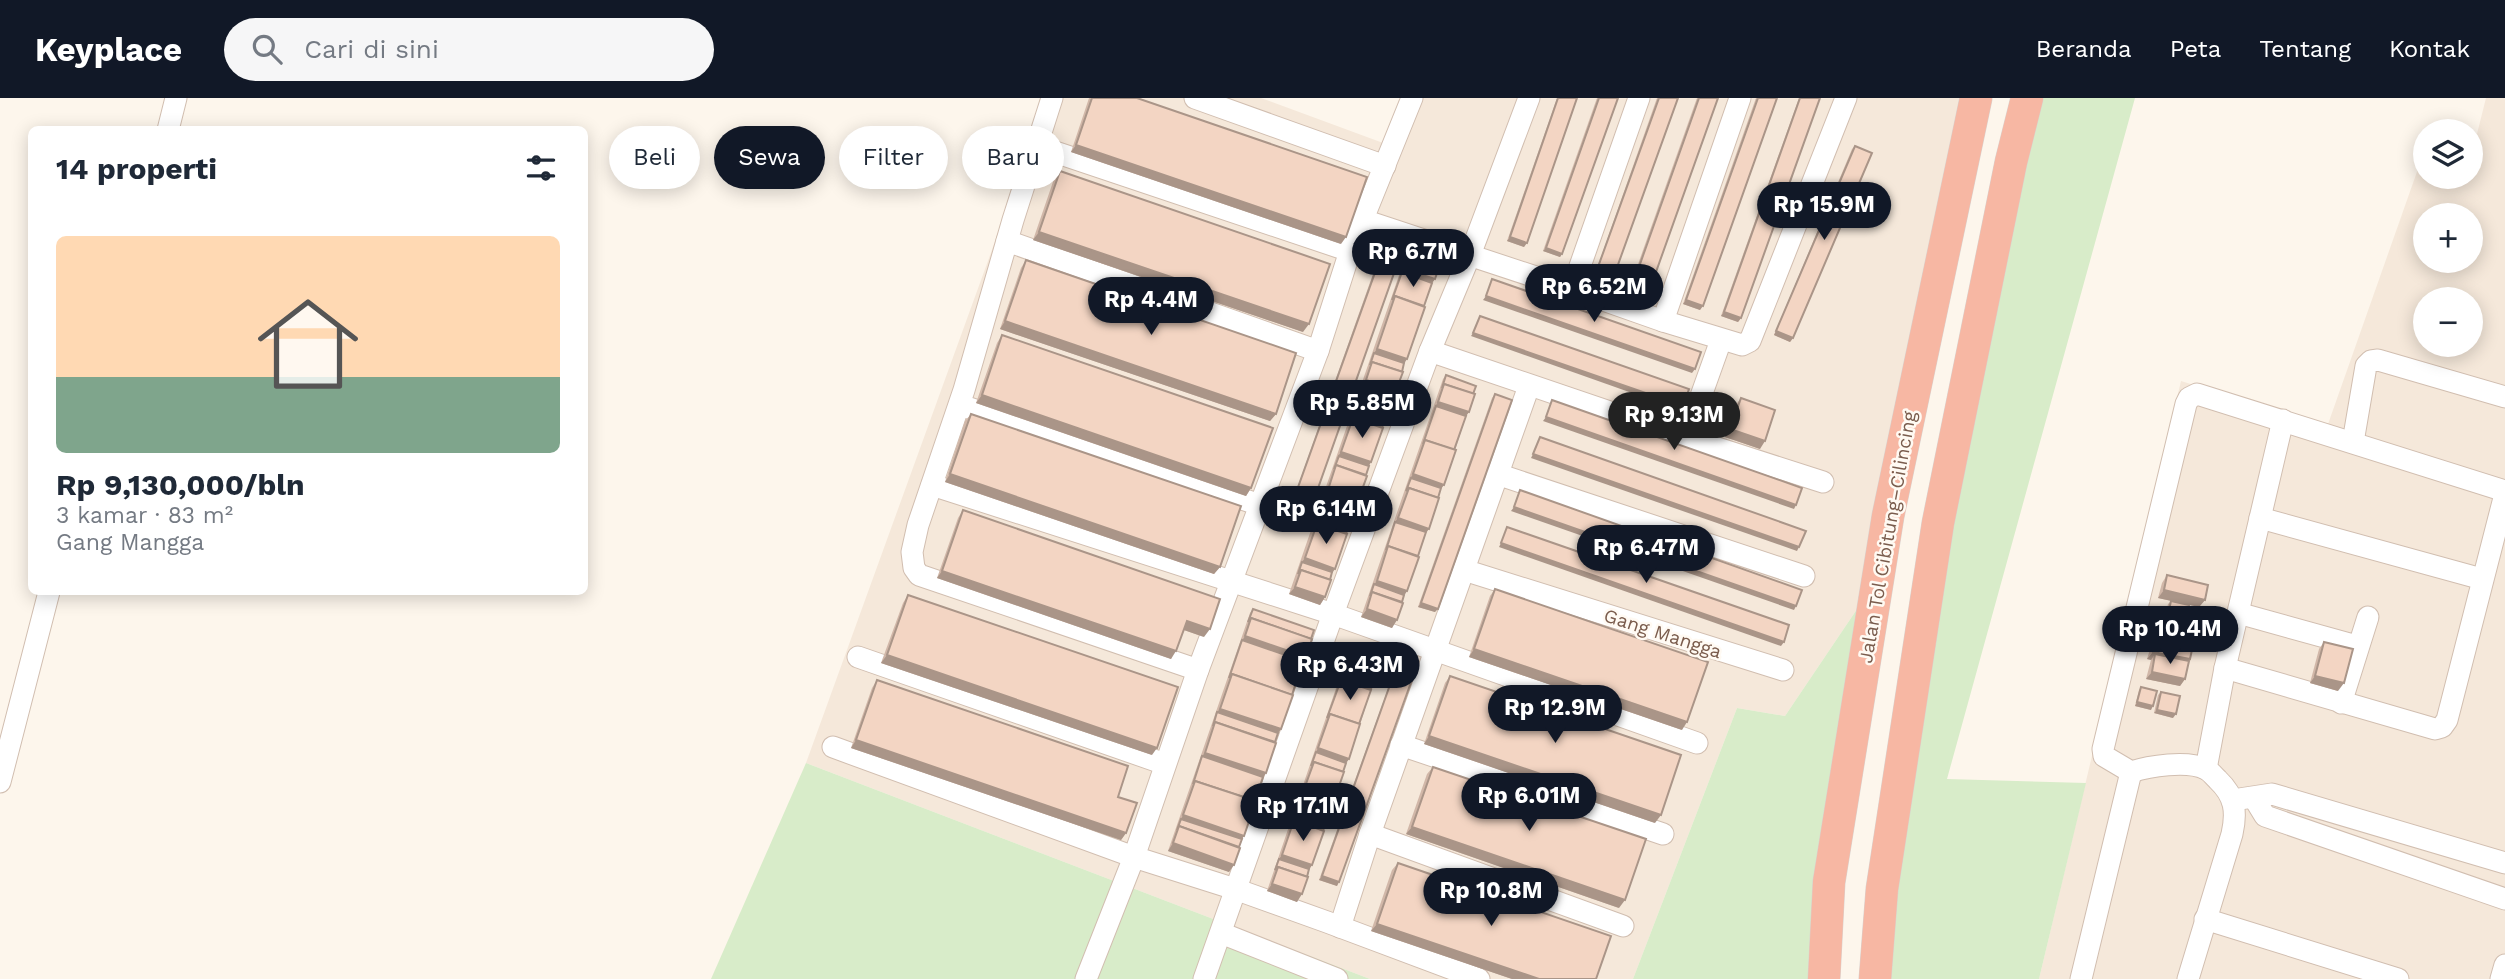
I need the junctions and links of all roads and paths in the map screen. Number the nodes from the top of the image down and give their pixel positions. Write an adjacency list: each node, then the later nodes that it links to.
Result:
1 (176, 98): 11 (street)
2 (1052, 98): 12 (street)
3 (1195, 98): 14 (street)
4 (1412, 98): 14 (street)
5 (1529, 98): 19 (street)
6 (1639, 98): 20 (street)
7 (1740, 98): 21 (street)
8 (1846, 98): 24 (street)
9 (1976, 98): 78 (highway, Jalan Tol Cibitung–Cilincing)
10 (2027, 98): 79 (highway)
11 (169, 126)
12 (1043, 126)
13 (1064, 155): 18 (street)
14 (1385, 166): 16 (street)
15 (1024, 189): 17 (street)
16 (1363, 220): 18 (street); 19 (street)
17 (1007, 242): 22 (street); 25 (street)
18 (1350, 251): 25 (street)
19 (1470, 255): 20 (street); 26 (street)
20 (1572, 289): 21 (street)
21 (1662, 321): 24 (street)
22 (982, 328): 23 (street); 29 (street)
23 (1007, 337)
24 (1721, 340): 31 (street)
25 (1318, 351): 37 (street)
26 (1430, 351): 27 (street); 45 (street)
27 (1528, 386): 31 (street); 33 (street)
28 (2505, 397): 32 (street)
29 (960, 405): 35 (street); 37 (street)
30 (2283, 420): 32 (street); 38 (street); 59 (street)
31 (1686, 438): 34 (street)
32 (2353, 442): 36 (street)
33 (1497, 474): 39 (street); 40 (street)
34 (1824, 482)
35 (932, 485): 42 (street); 51 (street)
36 (2505, 493): 41 (street)
37 (1260, 505): 42 (street)
38 (2260, 518): 41 (street); 44 (street)
39 (1464, 570): 48 (street); 52 (street, Gang Mangga)
40 (1804, 576)
41 (2482, 579): 53 (street)
42 (1230, 582): 45 (street); 51 (street)
43 (48, 595): 60 (street)
44 (2238, 612): 47 (street); 50 (street)
45 (1333, 614): 48 (street); 66 (street)
46 (2368, 617): 47 (street)
47 (2357, 646): 53 (street)
48 (1435, 651): 54 (street); 55 (street)
49 (858, 657): 57 (street)
50 (2225, 668): 53 (street); 58 (street)
51 (1198, 670): 57 (street)
52 (1783, 670)
53 (2341, 703)
54 (1697, 743)
55 (1401, 745): 62 (street); 63 (street)
56 (833, 747): 64 (street)
57 (1165, 764): 64 (street)
58 (2206, 769): 59 (street); 61 (street)
59 (2131, 772): 80 (street)
60 (0, 782)
61 (2244, 799): 65 (street); 67 (street); 68 (street)
62 (1370, 834): 69 (street); 70 (street)
63 (1663, 834)
64 (1134, 857): 66 (street); 74 (street)
65 (2505, 863)
66 (1235, 889): 70 (street); 71 (street)
67 (2505, 899)
68 (2205, 919): 81 (street); 82 (street)
69 (1623, 926)
70 (1340, 927): 77 (street)
71 (1221, 933): 73 (street); 75 (street)
72 (2505, 965): 83 (street)
73 (1315, 975): 76 (street)
74 (1086, 979)
75 (1204, 979)
76 (1337, 979)
77 (1479, 979)
78 (1824, 979)
79 (1875, 979)
80 (2081, 979)
81 (2188, 979)
82 (2398, 979)
83 (2501, 979)

